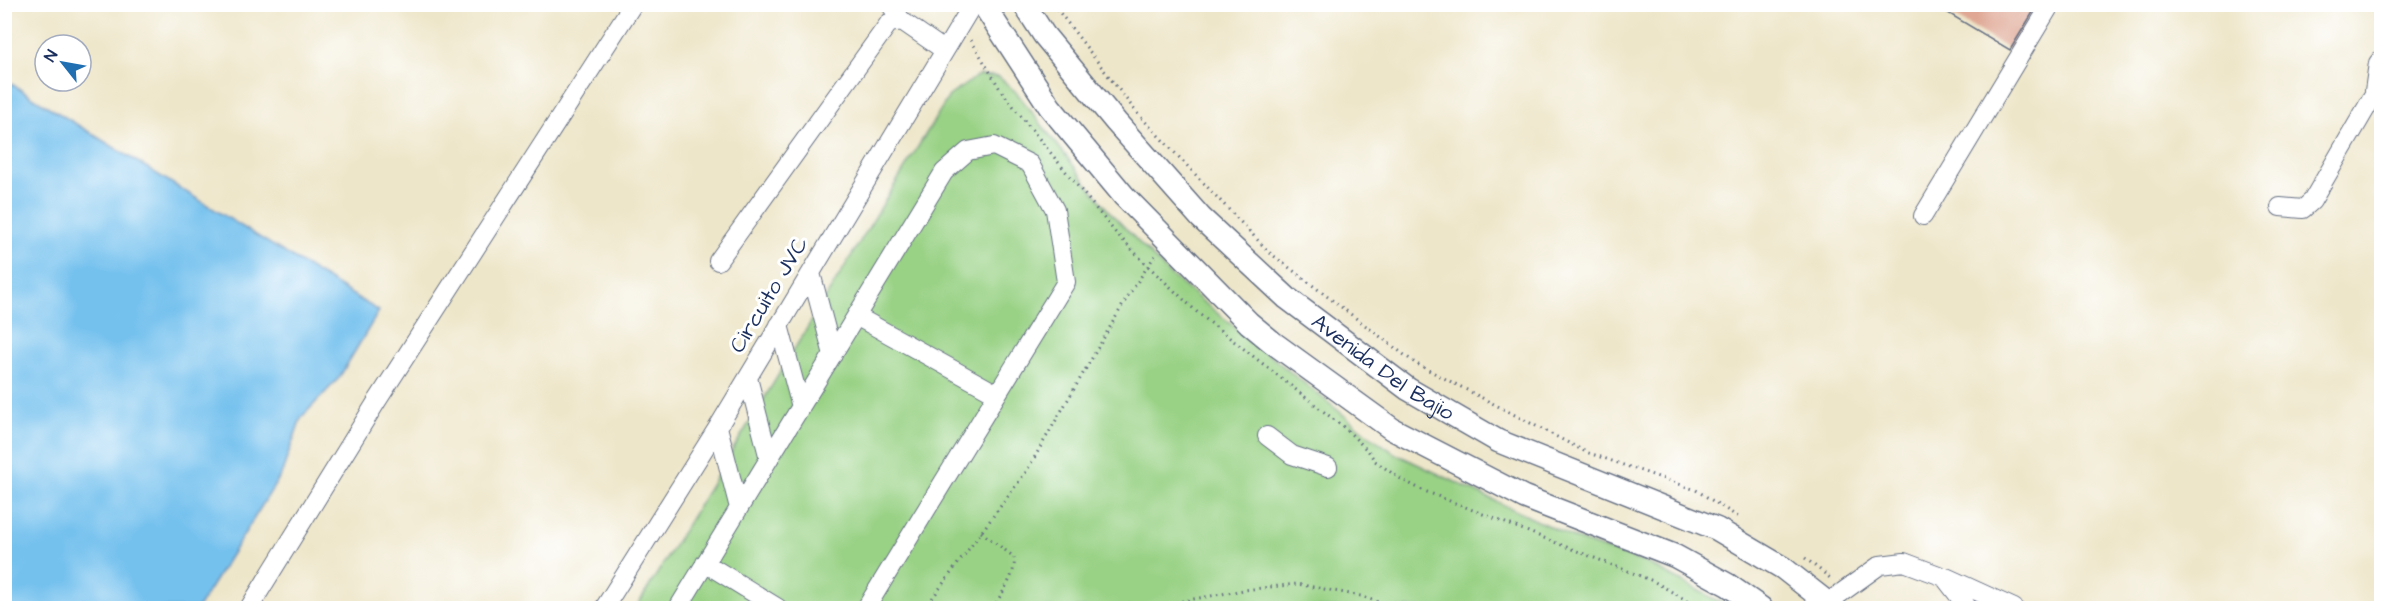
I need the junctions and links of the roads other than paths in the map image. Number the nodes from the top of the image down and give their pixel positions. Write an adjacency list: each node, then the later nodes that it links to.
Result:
1 (633, 4): 30 (lane)
2 (890, 4): 7 (lane)
3 (973, 4): 8 (lane, Circuito JVC)
4 (983, 4): 29 (main road, Avenida Del Bajio)
5 (1024, 4): 28 (main road, Avenida Del Bajio)
6 (2051, 4): 12 (lane)
7 (902, 21): 8 (lane); 13 (lane)
8 (944, 50): 14 (lane, Circuito JVC)
9 (2382, 58): 10 (lane)
10 (2378, 86): 11 (lane)
11 (2280, 207)
12 (1923, 216)
13 (718, 261)
14 (811, 273): 16 (lane, Circuito JVC); 17 (lane)
15 (856, 316): 17 (lane); 19 (lane); 19 (lane)
16 (779, 325): 18 (lane, Circuito JVC); 20 (lane)
17 (833, 355): 20 (lane)
18 (747, 378): 21 (lane, Circuito JVC); 23 (lane)
19 (997, 394): 34 (lane)
20 (801, 407): 23 (lane)
21 (718, 427): 25 (lane); 31 (lane, Circuito JVC)
22 (1267, 435): 24 (lane)
23 (769, 459): 25 (lane)
24 (1328, 467)
25 (739, 508): 26 (lane)
26 (705, 563): 32 (lane); 33 (lane)
27 (1944, 577): 28 (lane); 35 (lane); 36 (lane)
28 (1835, 601)
29 (1760, 608)
30 (249, 609)
31 (604, 609)
32 (678, 609)
33 (778, 609)
34 (866, 609)
35 (1968, 609)
36 (2014, 609)

